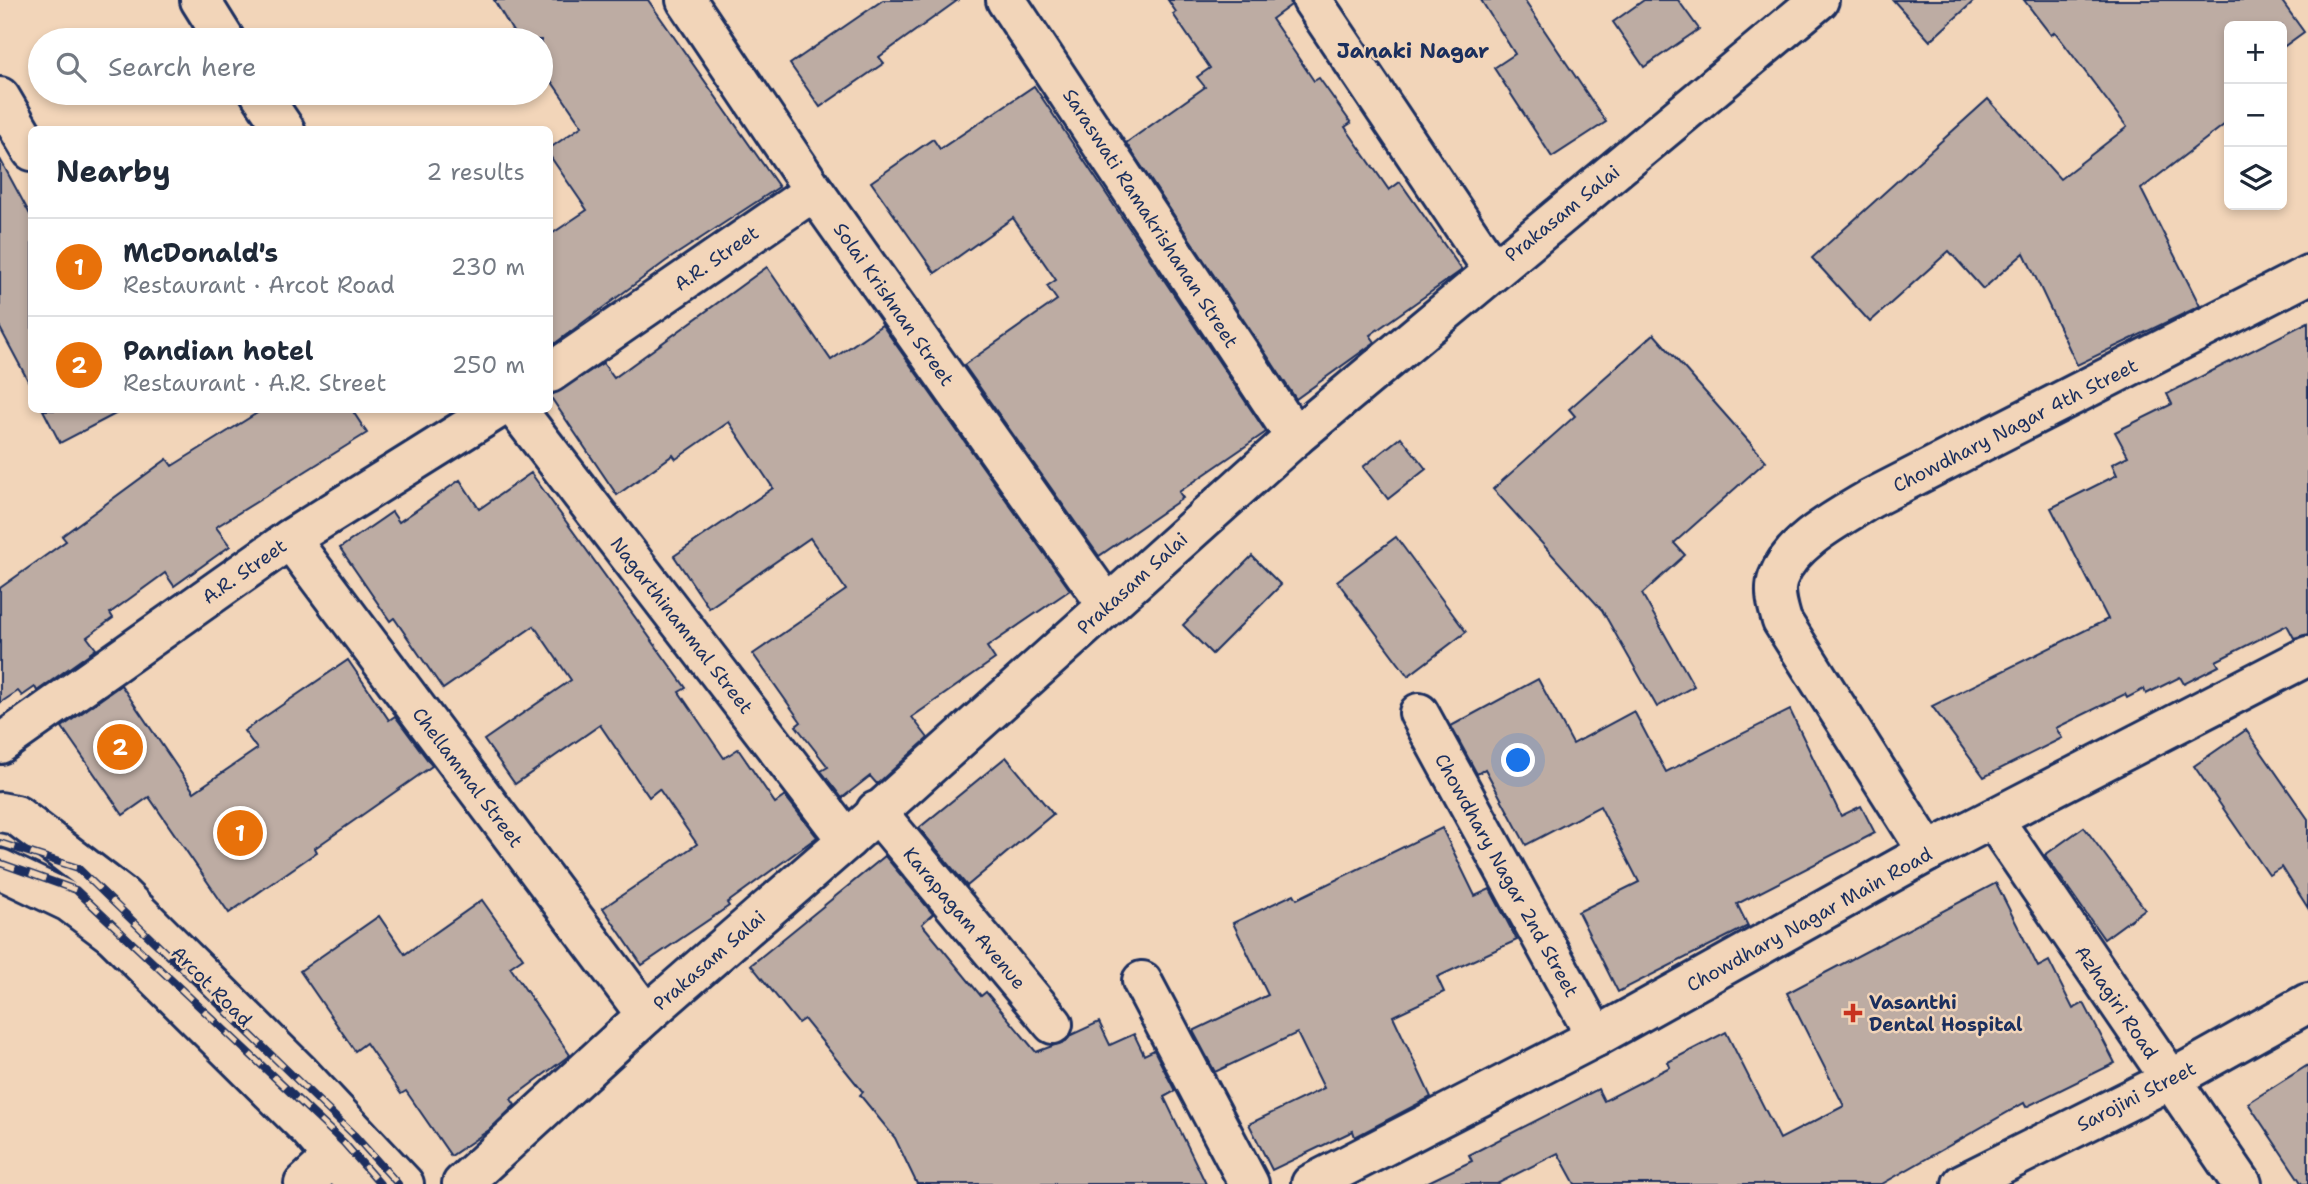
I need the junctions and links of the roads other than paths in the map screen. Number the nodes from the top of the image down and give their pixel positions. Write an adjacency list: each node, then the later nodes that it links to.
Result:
1 (200, 0): 6 (street)
2 (686, 0): 11 (street, Solai Krishnan Street)
3 (1006, 0): 17 (street, Saraswati Ramakrishanan Street)
4 (1312, 0): 12 (street)
5 (1801, 6): 12 (street, Prakasam Salai)
6 (218, 28)
7 (0, 97): 10 (street)
8 (268, 105): 9 (street)
9 (282, 126)
10 (28, 144)
11 (814, 191): 14 (street, A.R. Street); 19 (street, Solai Krishnan Street)
12 (1493, 270): 17 (street, Prakasam Salai)
13 (2308, 275): 27 (street, Chowdhary Nagar 4th Street)
14 (553, 371)
15 (491, 413): 18 (street, A.R. Street)
16 (519, 413): 26 (street, Nagarthinammal Street)
17 (1295, 437): 19 (street, Prakasam Salai)
18 (290, 539): 22 (street, A.R. Street); 32 (street, Chellammal Street)
19 (1107, 605): 24 (street, Prakasam Salai)
20 (2308, 656): 25 (street, Chowdhary Nagar Main Road)
21 (1419, 713): 34 (street, Chowdhary Nagar 2nd Street)
22 (0, 744)
23 (0, 811): 29 (street, Arcot Road)
24 (876, 811): 26 (street, Prakasam Salai); 33 (street, Karapagam Avenue)
25 (1994, 820): 27 (street, Chowdhary Nagar Main Road); 35 (street, Azhagiri Road)
26 (847, 840): 32 (street, Prakasam Salai)
27 (1928, 852): 34 (street, Chowdhary Nagar Main Road)
28 (0, 869): 29 (street, Arcot Road)
29 (140, 939): 36 (street, Arcot Road); 39 (street, Arcot Road)
30 (1142, 981): 41 (street)
31 (2308, 1003): 35 (street, Sarojini Street)
32 (646, 1015): 40 (street, Prakasam Salai)
33 (1053, 1024)
34 (1596, 1037): 37 (street, Chowdhary Nagar Main Road)
35 (2170, 1080): 43 (street, Sarojini Street); 44 (street, Azhagiri Road)
36 (345, 1170): 38 (street)
37 (1369, 1171): 42 (street, Chowdhary Nagar Main Road)
38 (304, 1184)
39 (404, 1184)
40 (462, 1184)
41 (1249, 1184)
42 (1311, 1184)
43 (1962, 1184)
44 (2242, 1184)

